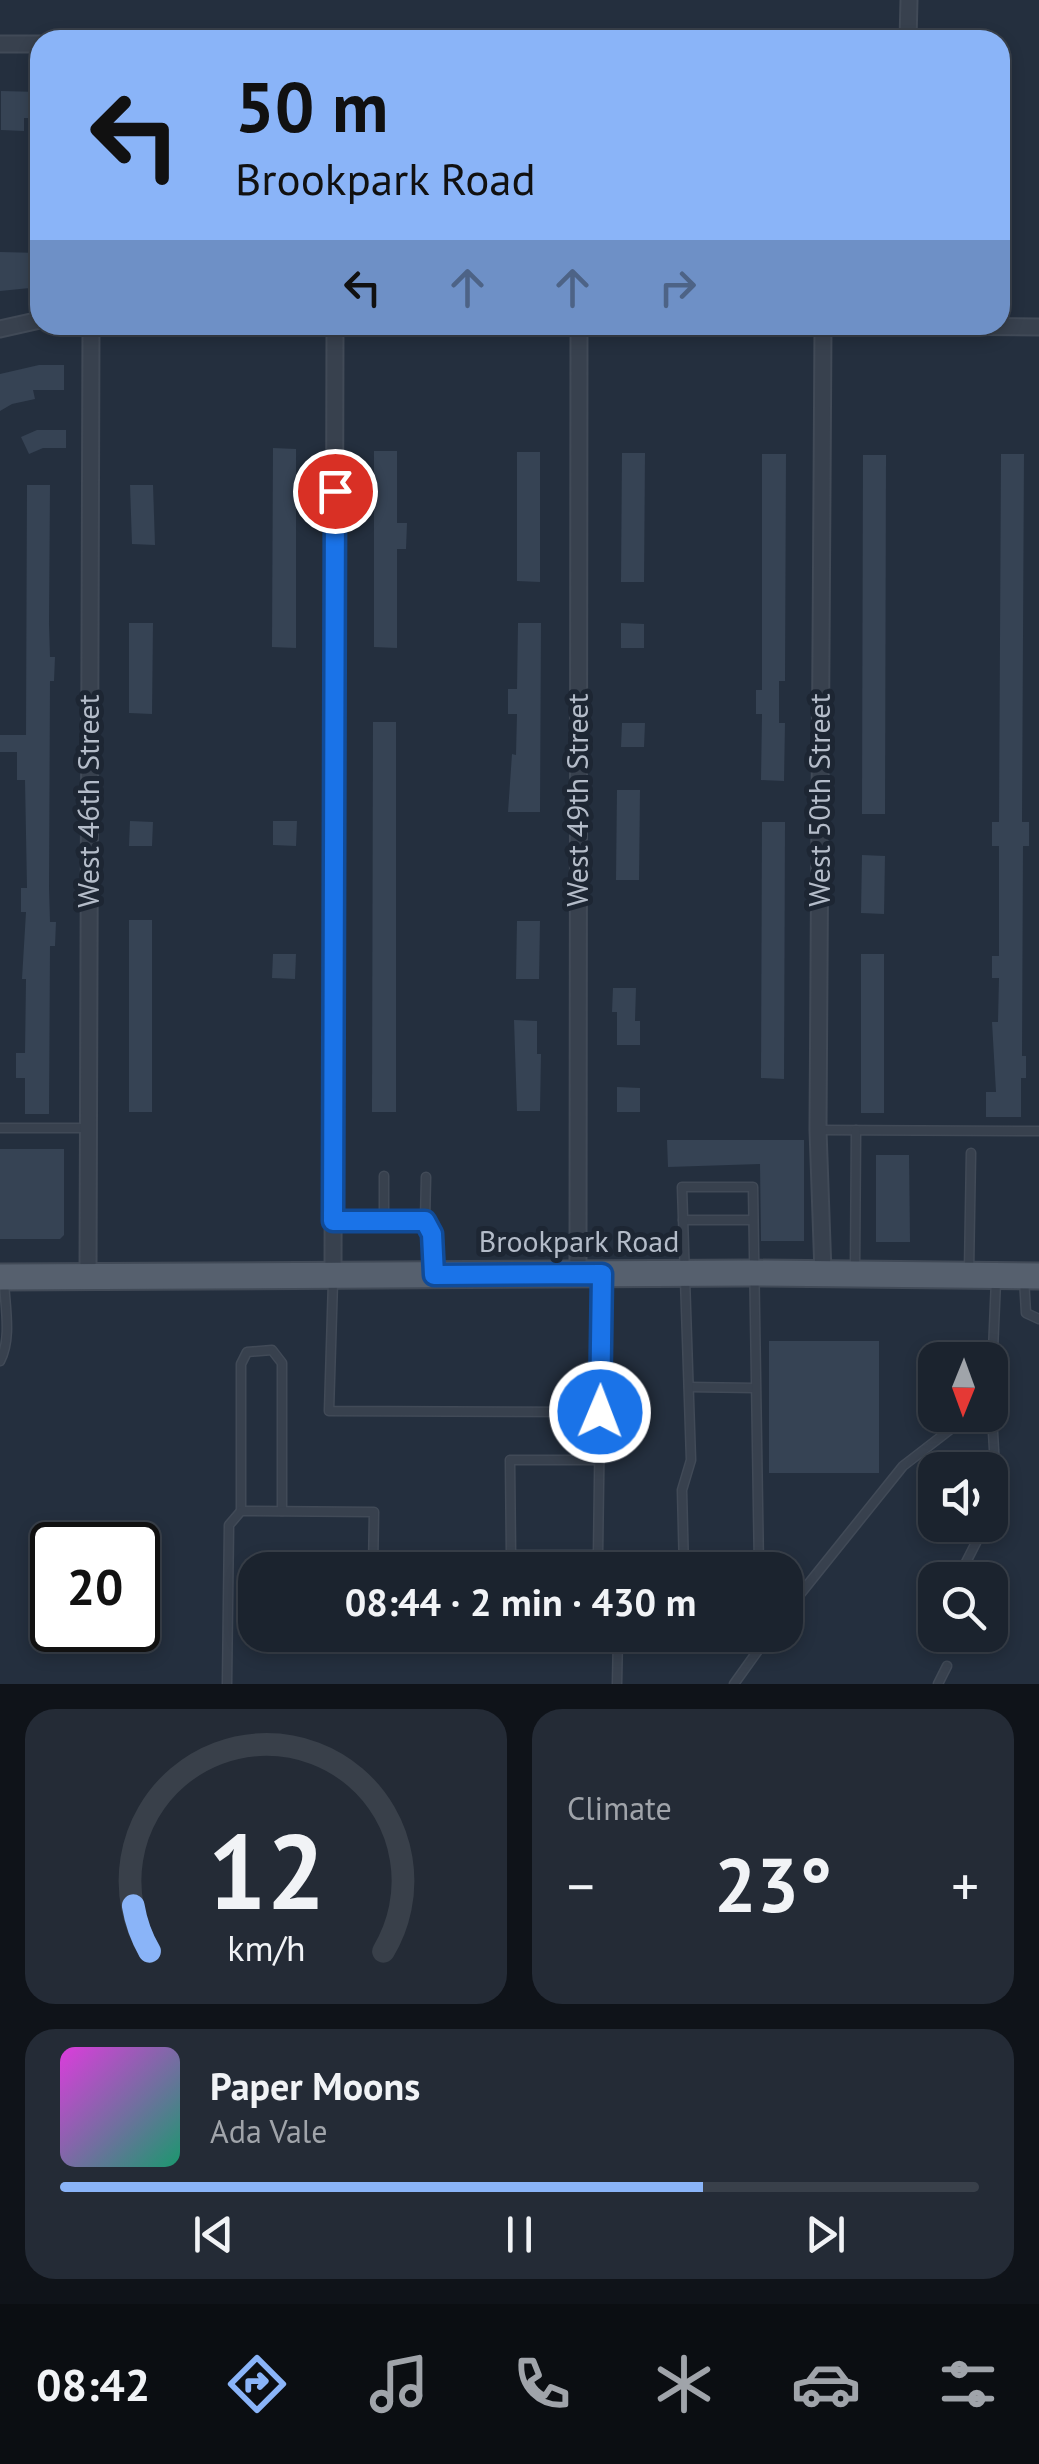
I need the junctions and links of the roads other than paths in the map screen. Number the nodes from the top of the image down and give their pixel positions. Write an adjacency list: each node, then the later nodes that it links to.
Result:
1 (908, 0): 2 (street)
2 (908, 30)
3 (0, 44): 4 (street)
4 (30, 44)
5 (30, 322): 8 (street)
6 (1010, 327): 7 (street)
7 (1039, 327)
8 (0, 328)
9 (91, 335): 14 (street, West 46th Street)
10 (335, 335): 23 (street)
11 (579, 335): 29 (street, West 49th Street)
12 (824, 335): 15 (street, West 50th Street)
13 (0, 1128): 14 (lane)
14 (87, 1128): 34 (street, West 46th Street)
15 (818, 1130): 16 (lane); 27 (street, West 50th Street)
16 (856, 1130): 17 (lane); 28 (lane)
17 (1039, 1131)
18 (971, 1153): 32 (lane)
19 (384, 1176): 25 (lane)
20 (426, 1177): 24 (lane)
21 (683, 1220): 22 (lane); 22 (lane); 30 (lane)
22 (753, 1220): 26 (lane)
23 (333, 1221): 25 (lane); 35 (street)
24 (425, 1221): 25 (lane); 31 (lane)
25 (384, 1222)
26 (752, 1273): 27 (main road, Brookpark Road); 30 (main road, Brookpark Road); 42 (lane)
27 (823, 1273): 28 (main road, Brookpark Road)
28 (855, 1273): 32 (main road, Brookpark Road)
29 (590, 1274): 30 (main road, Brookpark Road); 31 (main road, Brookpark Road); 43 (lane)
30 (684, 1274): 41 (lane)
31 (434, 1275): 35 (main road, Brookpark Road)
32 (969, 1275): 33 (main road, Brookpark Road)
33 (996, 1275): 36 (main road, Brookpark Road); 39 (lane)
34 (88, 1276): 35 (main road, Brookpark Road); 37 (main road, Brookpark Road)
35 (333, 1276): 43 (lane)
36 (1031, 1276): 38 (lane)
37 (2, 1277): 40 (lane)
38 (1039, 1319)
39 (993, 1342)
40 (0, 1361)
41 (689, 1387): 42 (lane); 51 (lane)
42 (754, 1388): 52 (lane)
43 (600, 1412): 45 (lane)
44 (947, 1432): 53 (lane)
45 (600, 1460): 49 (lane); 50 (lane)
46 (241, 1511): 47 (lane); 47 (lane); 57 (lane)
47 (282, 1511): 48 (lane)
48 (373, 1552)
49 (510, 1552)
50 (598, 1552)
51 (684, 1552)
52 (759, 1552)
53 (803, 1591)
54 (618, 1652): 58 (lane)
55 (757, 1652): 59 (lane)
56 (946, 1666): 60 (lane)
57 (228, 1684)
58 (617, 1684)
59 (734, 1684)
60 (938, 1684)

